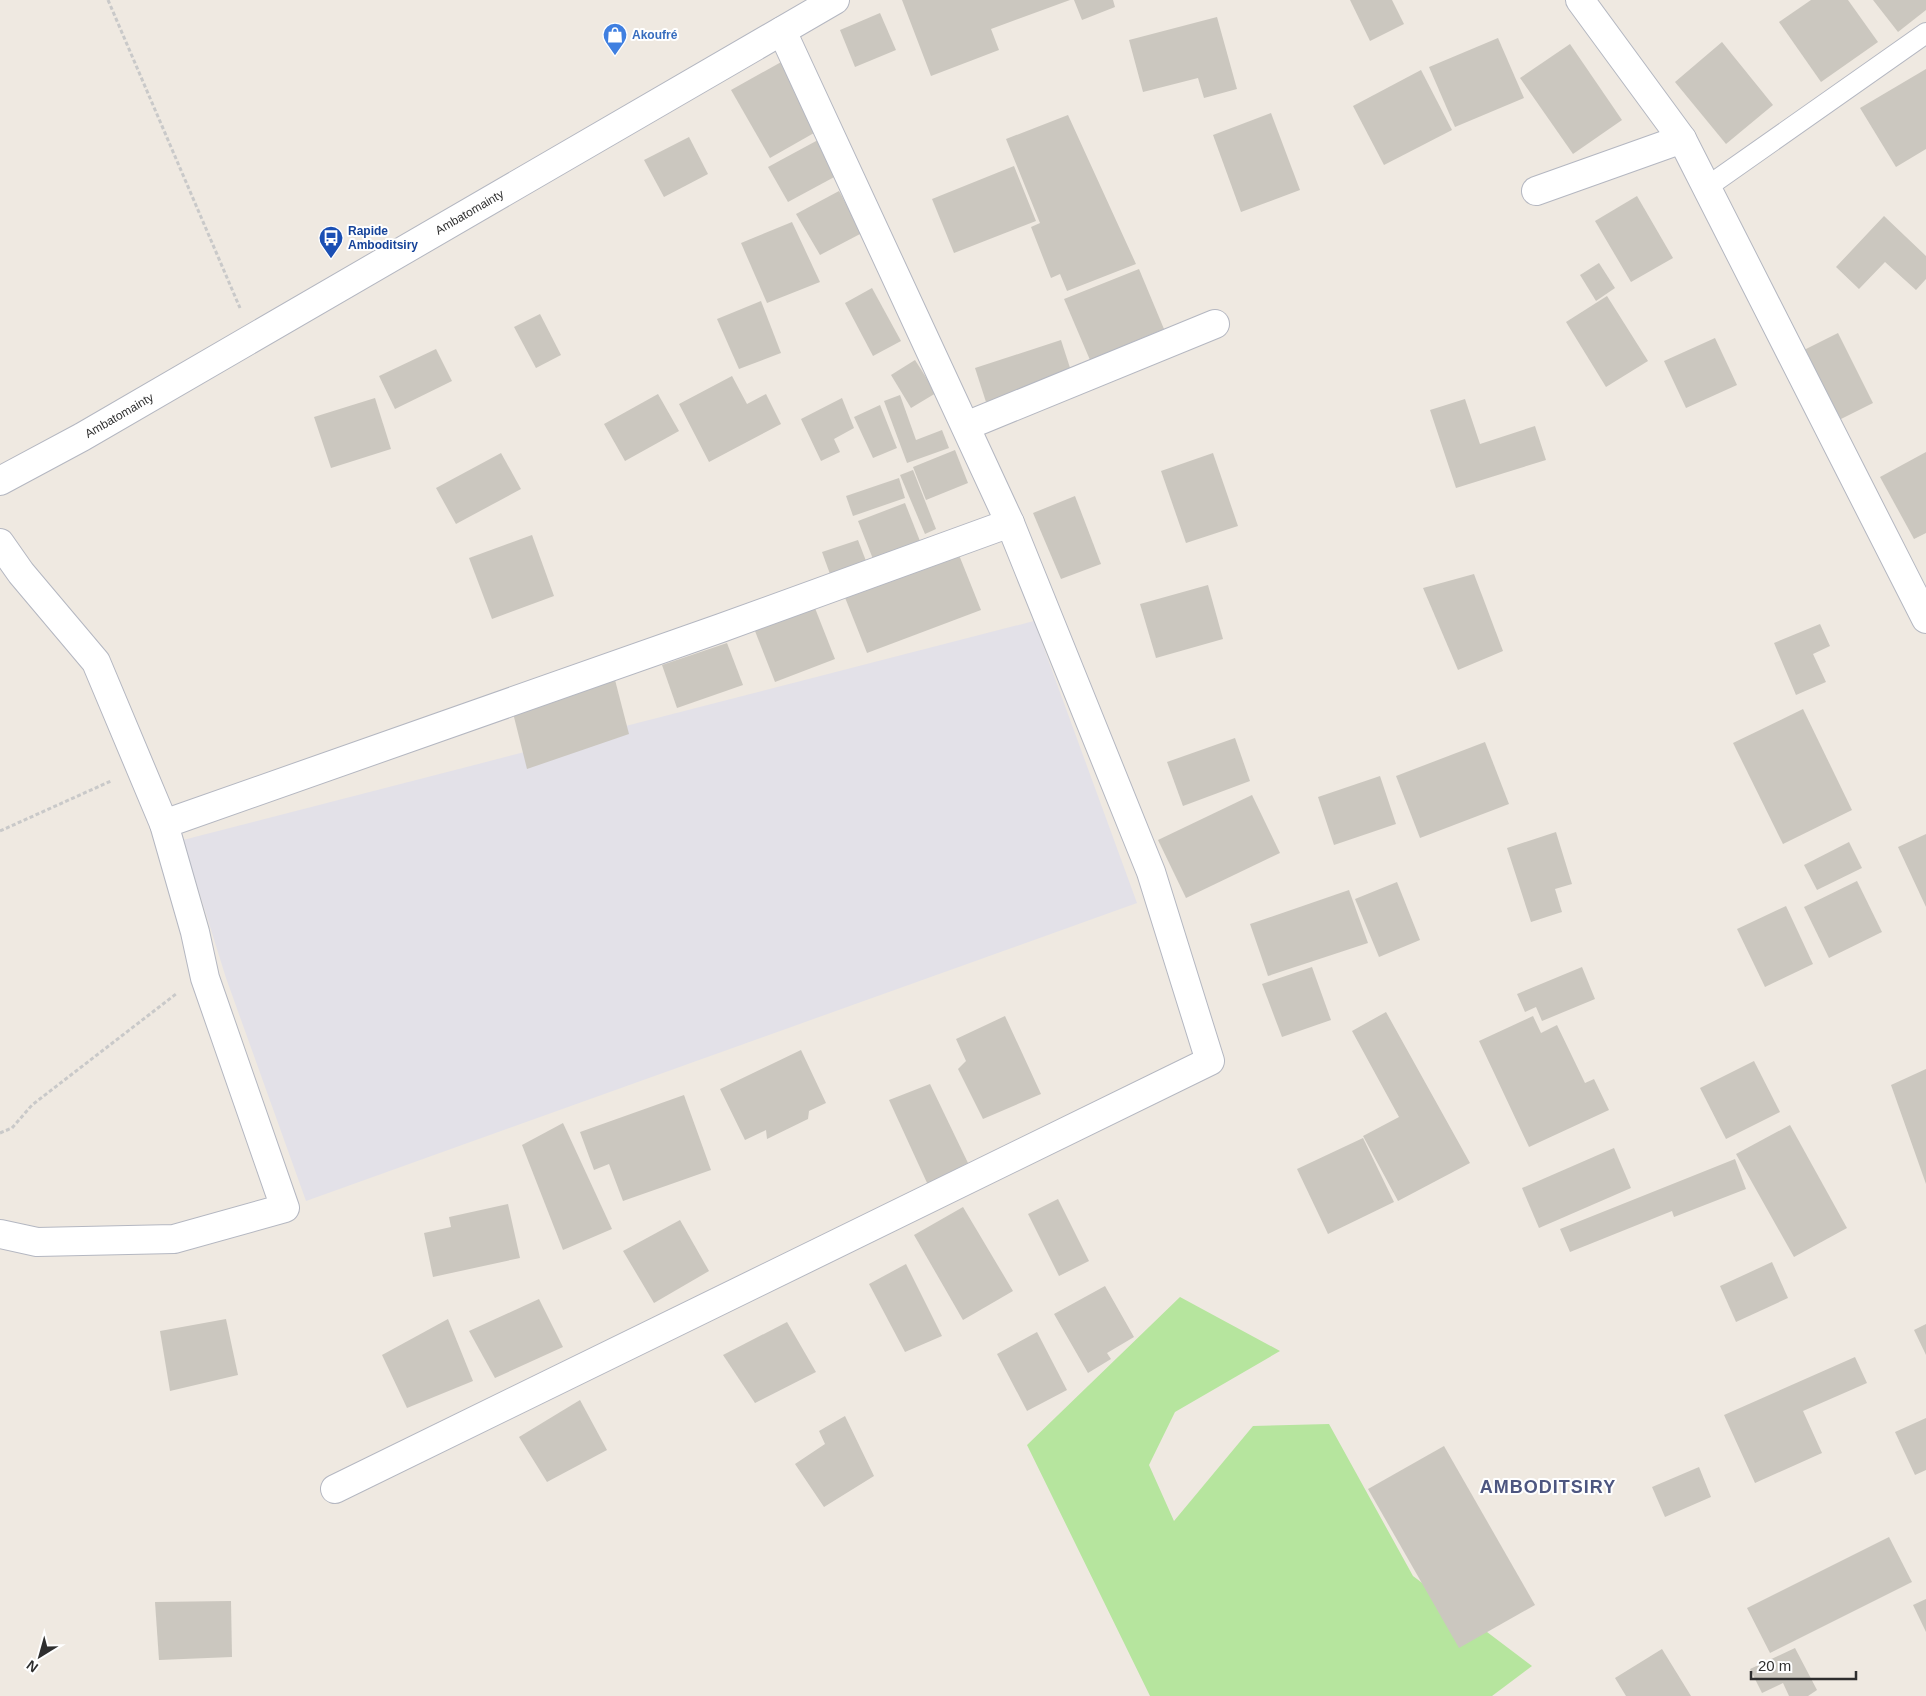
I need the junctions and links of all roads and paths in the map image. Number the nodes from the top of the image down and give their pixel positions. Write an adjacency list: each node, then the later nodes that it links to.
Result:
1 (108, 0): 10 (path)
2 (835, 0): 4 (street, Ambatomainty)
3 (1580, 0): 6 (street)
4 (782, 31): 10 (street, Ambatomainty); 11 (street)
5 (1926, 33): 7 (lane)
6 (1682, 139): 7 (street); 8 (street)
7 (1707, 187): 15 (street)
8 (1536, 191)
9 (1215, 324): 11 (street)
10 (253, 338): 12 (street, Ambatomainty)
11 (966, 426): 13 (street)
12 (0, 481)
13 (1010, 523): 17 (street); 22 (street)
14 (0, 543): 16 (street)
15 (1926, 618)
16 (142, 768): 17 (street); 18 (path)
17 (164, 824): 19 (street)
18 (0, 831)
19 (205, 978): 20 (path); 21 (street)
20 (0, 1133)
21 (0, 1234)
22 (335, 1488)

